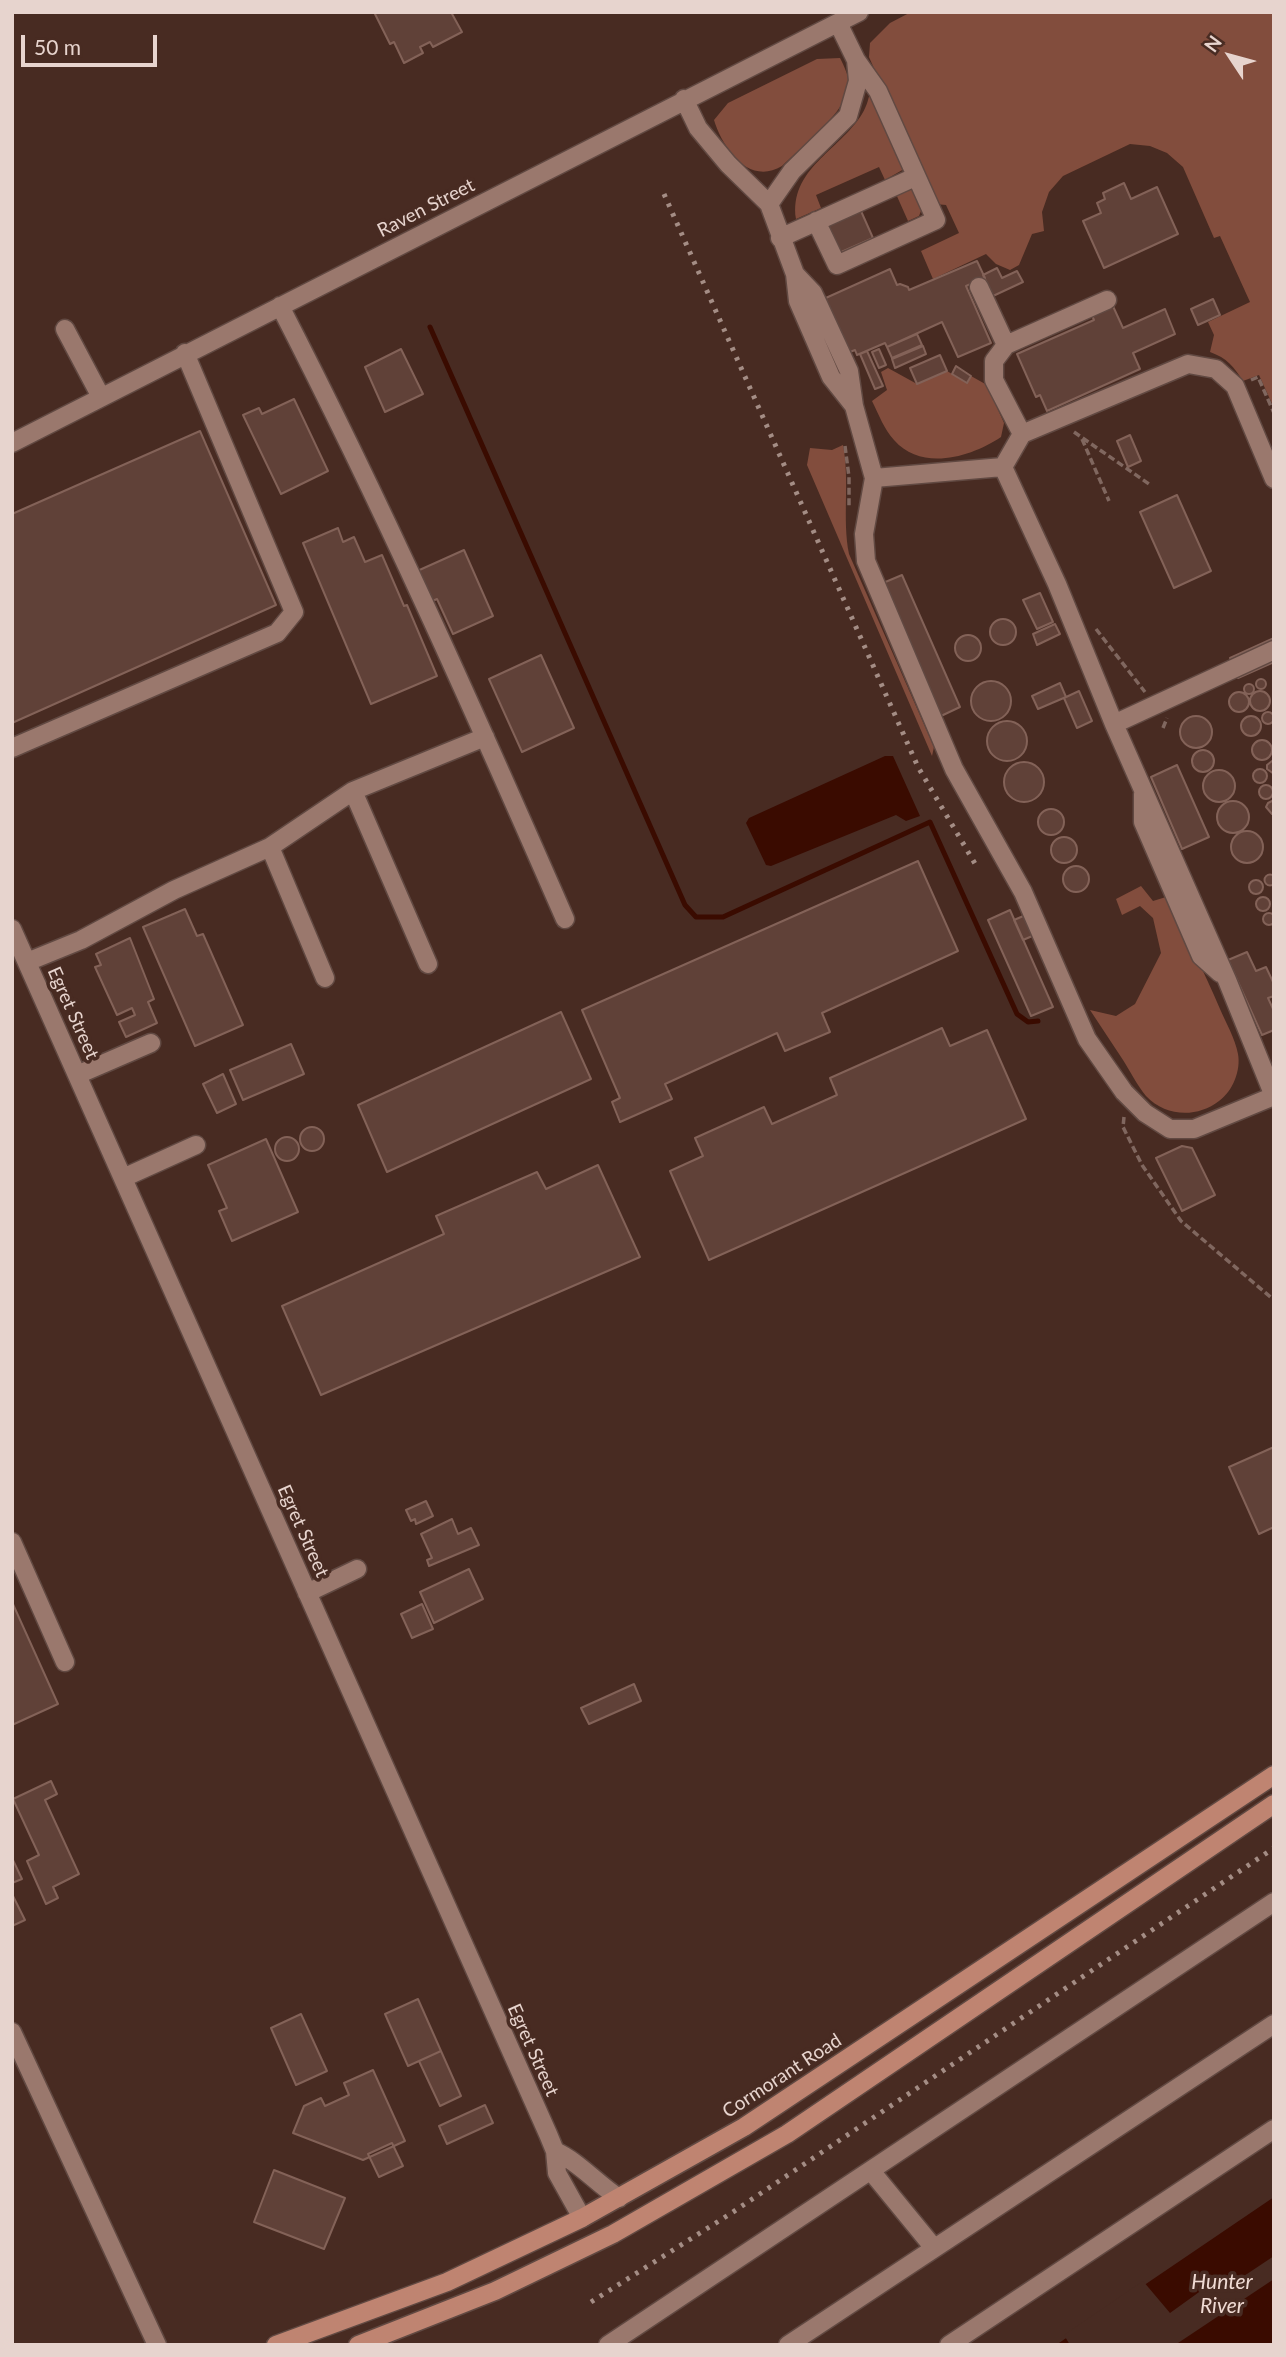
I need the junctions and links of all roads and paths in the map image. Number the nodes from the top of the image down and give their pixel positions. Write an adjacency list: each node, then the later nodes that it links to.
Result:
1 (859, 12): 2 (street, Raven Street)
2 (838, 23): 3 (street); 4 (street, Raven Street)
3 (856, 60): 5 (street); 6 (street)
4 (684, 99): 6 (street); 11 (street, Raven Street)
5 (915, 177): 7 (street); 7 (street)
6 (769, 204): 8 (street)
7 (816, 221): 8 (street)
8 (780, 238): 21 (street)
9 (979, 287): 13 (street)
10 (1107, 300): 13 (street)
11 (280, 306): 14 (street, Raven Street); 29 (street)
12 (65, 329): 15 (street)
13 (1006, 345): 17 (street)
14 (185, 353): 15 (street, Raven Street); 30 (street)
15 (101, 397): 19 (street, Raven Street)
16 (1070, 429): 18 (path)
17 (1022, 434): 20 (street); 22 (street)
18 (1081, 437): 23 (path); 24 (path)
19 (12, 443)
20 (1003, 467): 21 (street); 28 (street)
21 (874, 478): 40 (street)
22 (1274, 479)
23 (1149, 484)
24 (1109, 501)
25 (1096, 629): 27 (path)
26 (1274, 650): 28 (street)
27 (1148, 696)
28 (1114, 724): 41 (street)
29 (485, 737): 31 (street); 33 (street)
30 (12, 747)
31 (352, 791): 32 (street); 36 (street)
32 (270, 847): 35 (street); 37 (street)
33 (565, 919)
34 (12, 929): 35 (street, Egret Street)
35 (27, 962): 39 (street, Egret Street)
36 (428, 964)
37 (325, 978)
38 (151, 1043): 39 (street)
39 (77, 1075): 43 (street, Egret Street)
40 (1124, 1093): 41 (street); 44 (path)
41 (1274, 1096)
42 (196, 1145): 43 (street)
43 (123, 1178): 47 (street, Egret Street)
44 (1274, 1300)
45 (12, 1542): 48 (street)
46 (357, 1569): 47 (street)
47 (307, 1593): 55 (street, Egret Street)
48 (65, 1661)
49 (1274, 1776): 57 (main road, Cormorant Road)
50 (1274, 1804): 59 (main road)
51 (1274, 1902): 56 (street)
52 (1274, 2024): 60 (street)
53 (12, 2032): 61 (street)
54 (1274, 2129): 66 (street)
55 (555, 2151): 57 (street); 58 (street, Egret Street)
56 (871, 2171): 60 (street); 64 (street)
57 (619, 2197): 58 (main road, Cormorant Road)
58 (583, 2218): 59 (main road); 62 (main road, Cormorant Road)
59 (613, 2234): 63 (main road)
60 (934, 2248): 65 (street)
61 (157, 2345)
62 (276, 2345)
63 (358, 2345)
64 (608, 2345)
65 (788, 2345)
66 (949, 2345)

